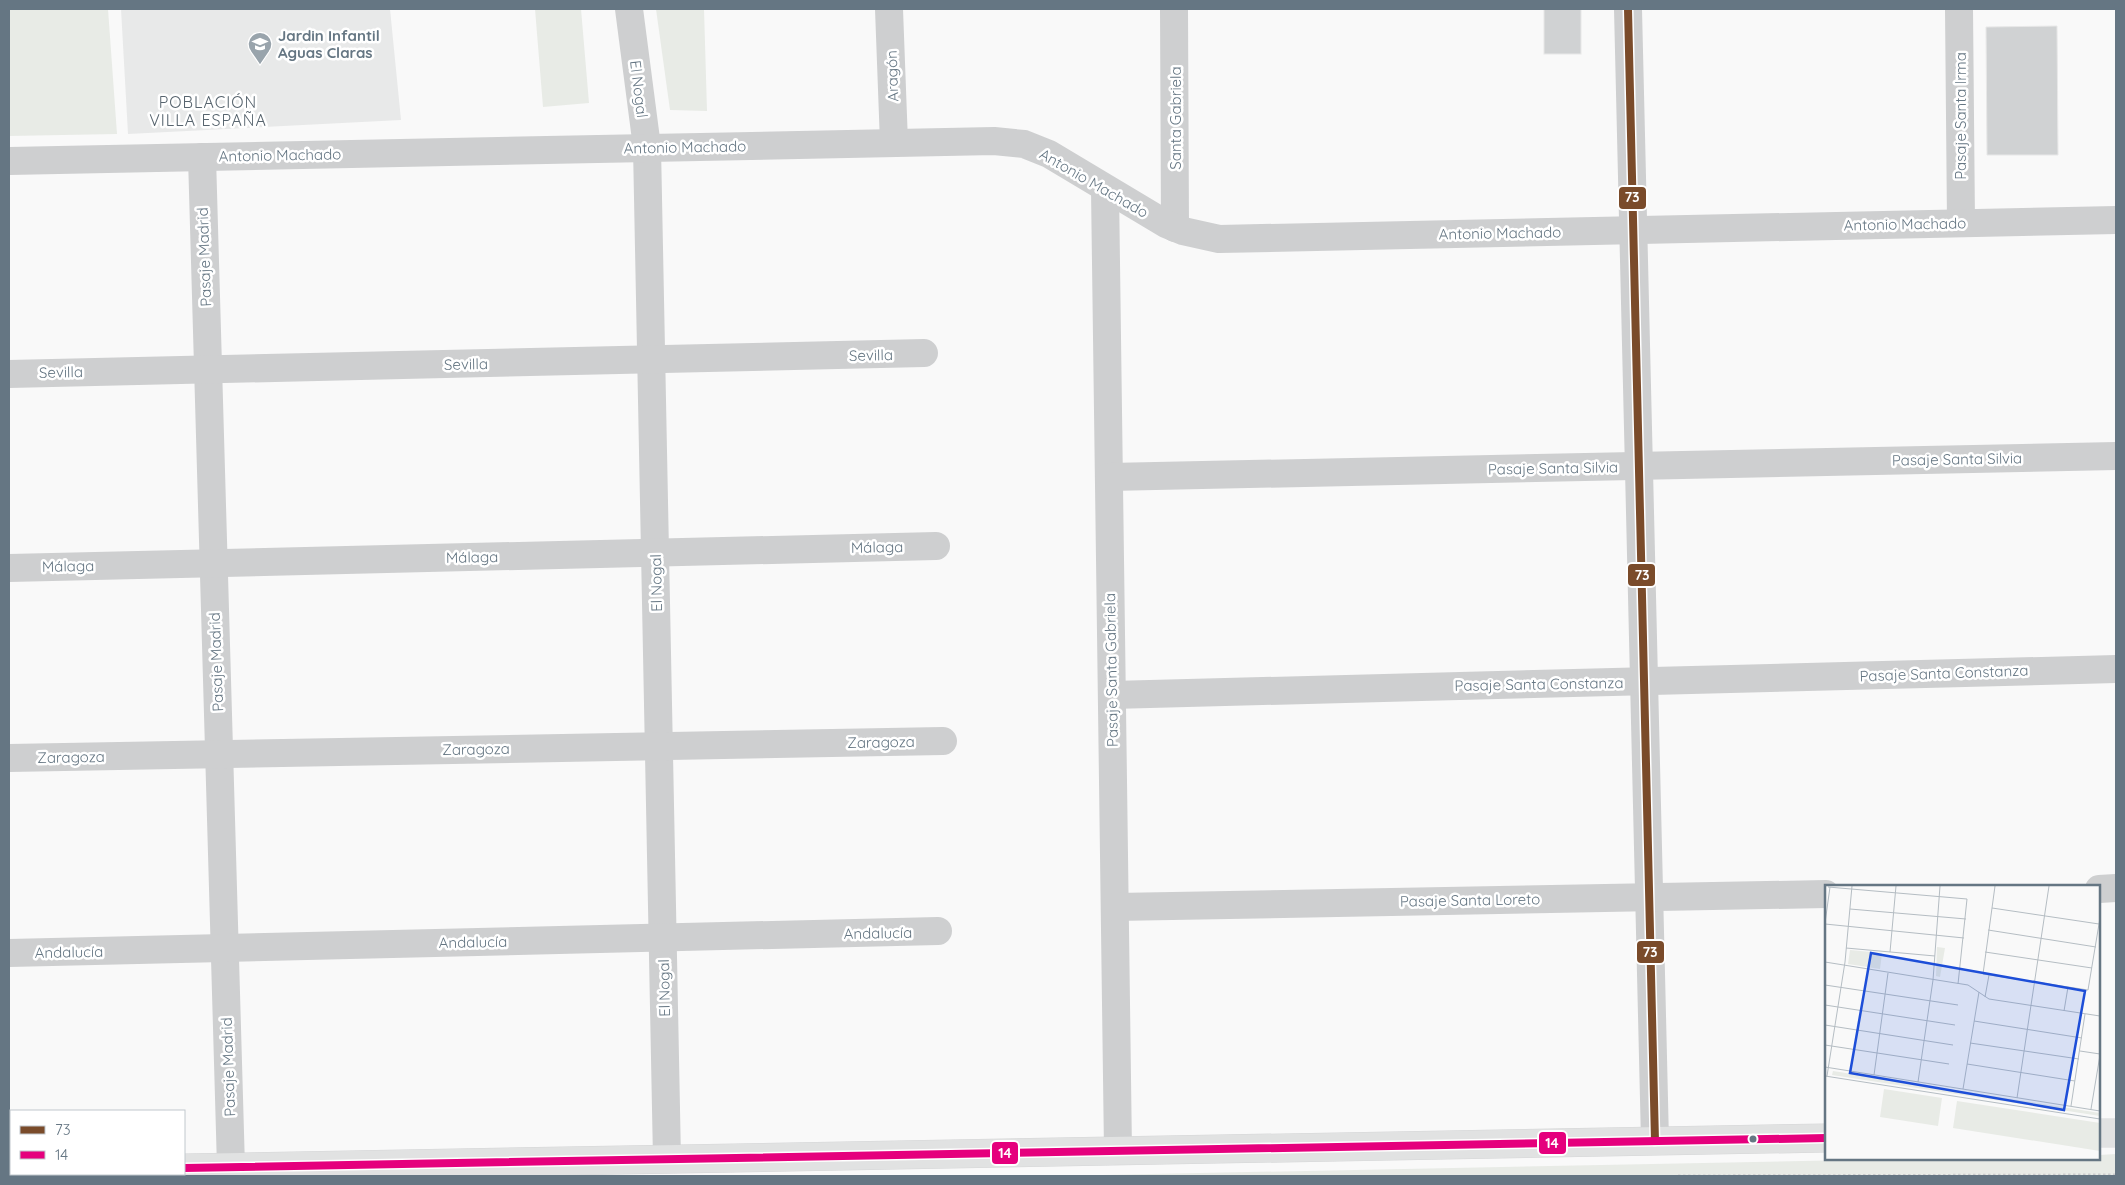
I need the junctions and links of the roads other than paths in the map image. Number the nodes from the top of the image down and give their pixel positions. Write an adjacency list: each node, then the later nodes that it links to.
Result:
1 (629, 9): 7 (street, El Nogal)
2 (889, 9): 6 (street, Aragón)
3 (1174, 9): 13 (street, Santa Gabriela)
4 (1628, 9): 14 (street)
5 (1959, 9): 12 (street, Pasaje Santa Irma)
6 (894, 143): 7 (street, Antonio Machado); 10 (street, Antonio Machado)
7 (647, 147): 8 (street, Antonio Machado); 16 (street, El Nogal)
8 (202, 157): 9 (street, Antonio Machado); 17 (street, Pasaje Madrid)
9 (9, 161)
10 (1105, 189): 13 (street, Antonio Machado); 21 (street, Pasaje Santa Gabriela)
11 (2116, 220): 12 (street, Antonio Machado)
12 (1961, 223): 14 (street, Antonio Machado)
13 (1175, 228): 14 (street, Antonio Machado)
14 (1633, 230): 20 (street)
15 (924, 353): 16 (street, Sevilla)
16 (651, 360): 17 (street, Sevilla); 23 (street, El Nogal)
17 (208, 369): 18 (street, Sevilla); 24 (street, Pasaje Madrid)
18 (9, 374)
19 (2116, 456): 20 (street, Pasaje Santa Silvia)
20 (1639, 466): 21 (street, Pasaje Santa Silvia); 27 (street)
21 (1109, 477): 28 (street, Pasaje Santa Gabriela)
22 (936, 546): 23 (street, Málaga)
23 (655, 553): 24 (street, Málaga); 30 (street, El Nogal)
24 (213, 563): 25 (street, Málaga); 31 (street, Pasaje Madrid)
25 (9, 568)
26 (2116, 669): 27 (street, Pasaje Santa Constanza)
27 (1644, 681): 28 (street, Pasaje Santa Constanza); 36 (street)
28 (1112, 695): 37 (street, Pasaje Santa Gabriela)
29 (943, 741): 30 (street, Zaragoza)
30 (659, 746): 31 (street, Zaragoza); 39 (street, El Nogal)
31 (219, 754): 32 (street, Zaragoza); 40 (street, Pasaje Madrid)
32 (9, 758)
33 (2116, 888): 34 (street)
34 (2100, 889)
35 (1825, 894): 36 (street, Pasaje Santa Loreto)
36 (1649, 897): 37 (street, Pasaje Santa Loreto); 45 (street)
37 (1115, 907): 46 (street, Pasaje Santa Gabriela)
38 (938, 932): 39 (street, Andalucía)
39 (663, 938): 40 (street, Andalucía); 47 (street, El Nogal)
40 (224, 948): 41 (street, Andalucía); 48 (street, Pasaje Madrid)
41 (9, 953)
42 (2100, 1133): 43 (main road)
43 (2116, 1133)
44 (1825, 1138): 45 (main road)
45 (1655, 1141): 46 (main road)
46 (1118, 1151): 47 (main road)
47 (667, 1159): 48 (main road)
48 (231, 1167): 49 (main road)
49 (185, 1168)

